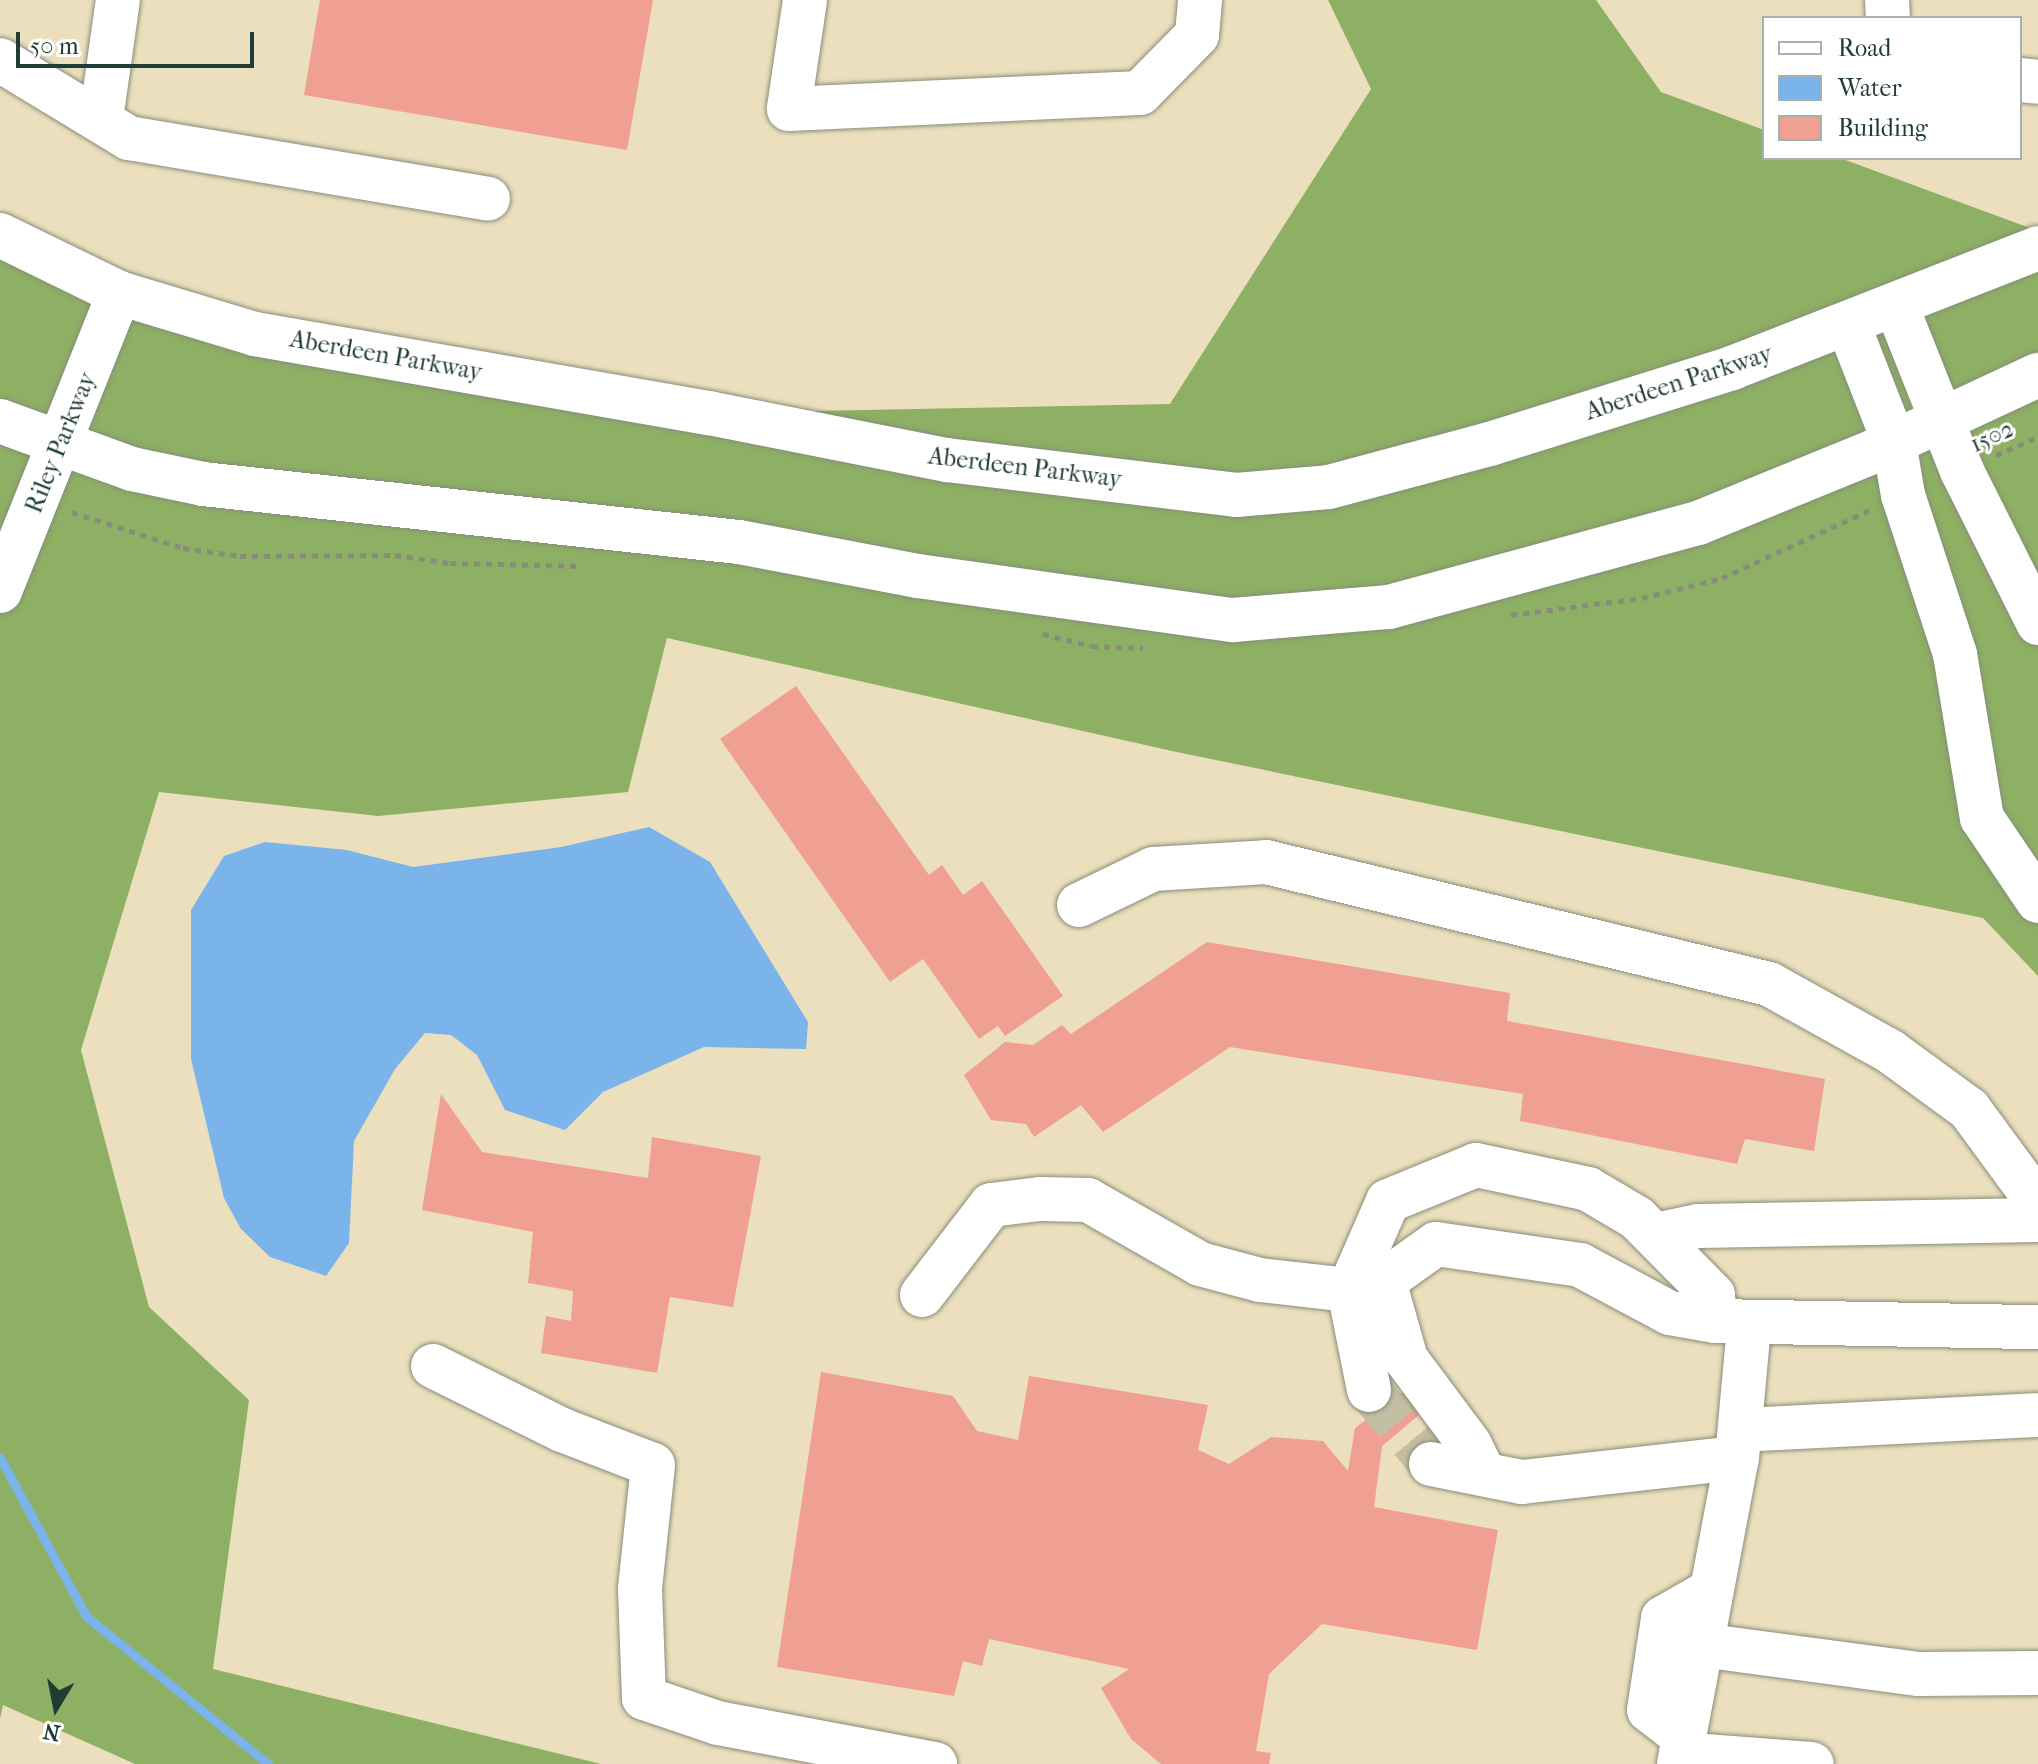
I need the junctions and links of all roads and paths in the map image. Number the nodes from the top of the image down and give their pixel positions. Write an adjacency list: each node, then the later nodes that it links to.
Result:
1 (118, 0): 5 (street)
2 (805, 0): 3 (street)
3 (1200, 0)
4 (0, 60): 5 (street)
5 (101, 119): 6 (street)
6 (488, 199)
7 (0, 235): 9 (street, Aberdeen Parkway)
8 (2038, 248): 10 (street, Aberdeen Parkway)
9 (119, 293): 11 (street, Aberdeen Parkway); 17 (street, Riley Parkway)
10 (1896, 305): 11 (street, Aberdeen Parkway); 13 (street)
11 (1848, 324): 16 (street)
12 (2038, 375): 13 (street)
13 (1939, 420): 16 (street); 18 (street)
14 (0, 421): 17 (street)
15 (2038, 437): 18 (path, 1502)
16 (1894, 442): 17 (street); 21 (street)
17 (61, 445): 19 (street, Riley Parkway)
18 (1962, 471): 20 (street)
19 (0, 591)
20 (2038, 623)
21 (2038, 901)
22 (1079, 905): 23 (street)
23 (2038, 1203)
24 (2038, 1220): 25 (street)
25 (1655, 1235): 26 (street); 28 (street)
26 (1367, 1286): 27 (street); 28 (street); 31 (street); 35 (street)
27 (922, 1295)
28 (1732, 1323): 29 (street); 33 (street)
29 (2038, 1327)
30 (433, 1366): 40 (street)
31 (1369, 1390)
32 (2038, 1415): 33 (street)
33 (1739, 1444): 35 (street); 36 (street)
34 (1431, 1464): 35 (street)
35 (1484, 1474)
36 (1712, 1590): 37 (street); 39 (street)
37 (1701, 1645): 38 (street); 39 (street)
38 (2038, 1673)
39 (1681, 1752): 41 (street)
40 (935, 1764)
41 (1812, 1764)

